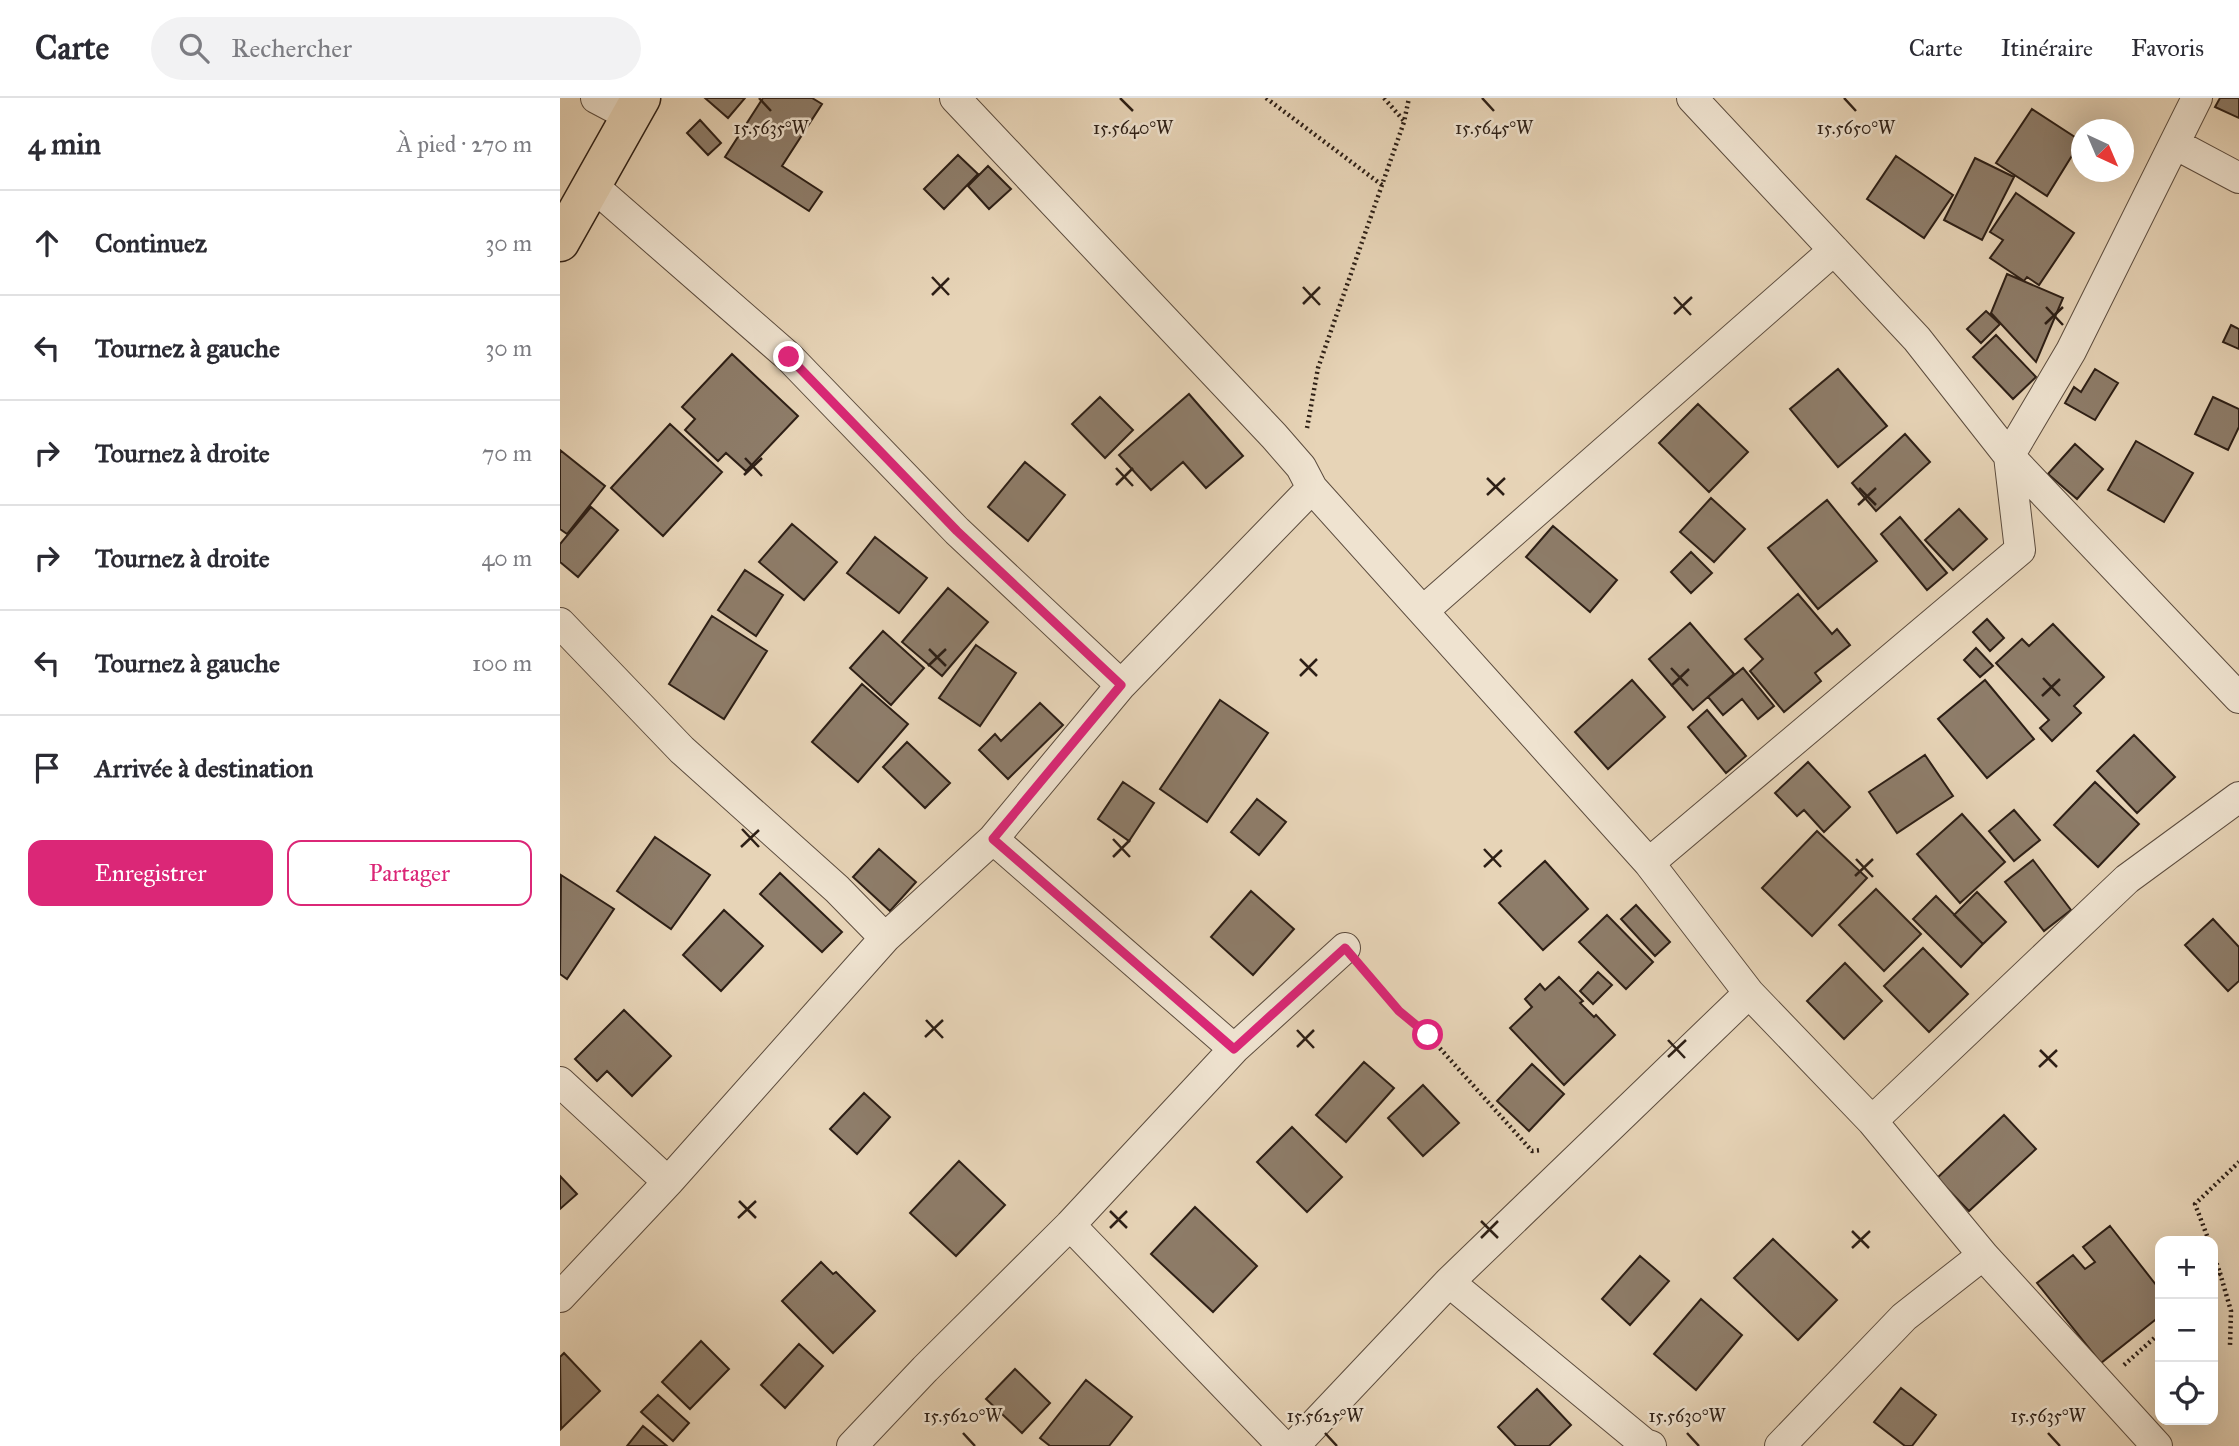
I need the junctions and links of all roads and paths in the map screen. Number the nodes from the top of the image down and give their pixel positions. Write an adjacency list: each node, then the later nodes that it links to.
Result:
1 (596, 98): 8 (street)
2 (955, 98): 17 (street)
3 (1266, 98): 12 (path)
4 (1384, 98): 9 (path)
5 (1409, 98): 9 (path)
6 (1692, 98): 15 (street)
7 (2197, 98): 10 (street)
8 (635, 107): 13 (main road)
9 (1404, 122): 12 (path)
10 (2175, 144): 11 (street); 16 (street)
11 (2239, 178)
12 (1382, 185): 17 (path)
13 (593, 186): 14 (main road); 20 (street)
14 (560, 242)
15 (1834, 250): 16 (street); 18 (street)
16 (2009, 456): 21 (street); 24 (street)
17 (1306, 477): 18 (street); 20 (street)
18 (1423, 611): 24 (street)
19 (560, 623): 25 (street)
20 (1121, 685): 23 (street)
21 (2239, 698)
22 (2239, 797): 30 (street)
23 (993, 839): 25 (street); 28 (street)
24 (1649, 863): 27 (street)
25 (885, 938): 33 (street)
26 (1345, 948): 28 (street); 31 (path)
27 (1749, 993): 30 (street); 40 (street)
28 (1234, 1049): 34 (street)
29 (560, 1082): 33 (street)
30 (1872, 1121): 36 (street)
31 (1532, 1152)
32 (2239, 1161): 35 (path)
33 (668, 1182): 41 (street)
34 (1070, 1225): 46 (street); 47 (street)
35 (2207, 1236)
36 (1983, 1255): 44 (street); 49 (street)
37 (2218, 1267): 38 (path)
38 (2220, 1273): 39 (path); 43 (path)
39 (2218, 1275)
40 (1449, 1282): 45 (street); 48 (street)
41 (560, 1297)
42 (2155, 1338): 44 (path)
43 (2230, 1345)
44 (2102, 1385): 50 (street)
45 (1647, 1445)
46 (852, 1446)
47 (1283, 1446)
48 (1294, 1446)
49 (1780, 1446)
50 (2157, 1446)

